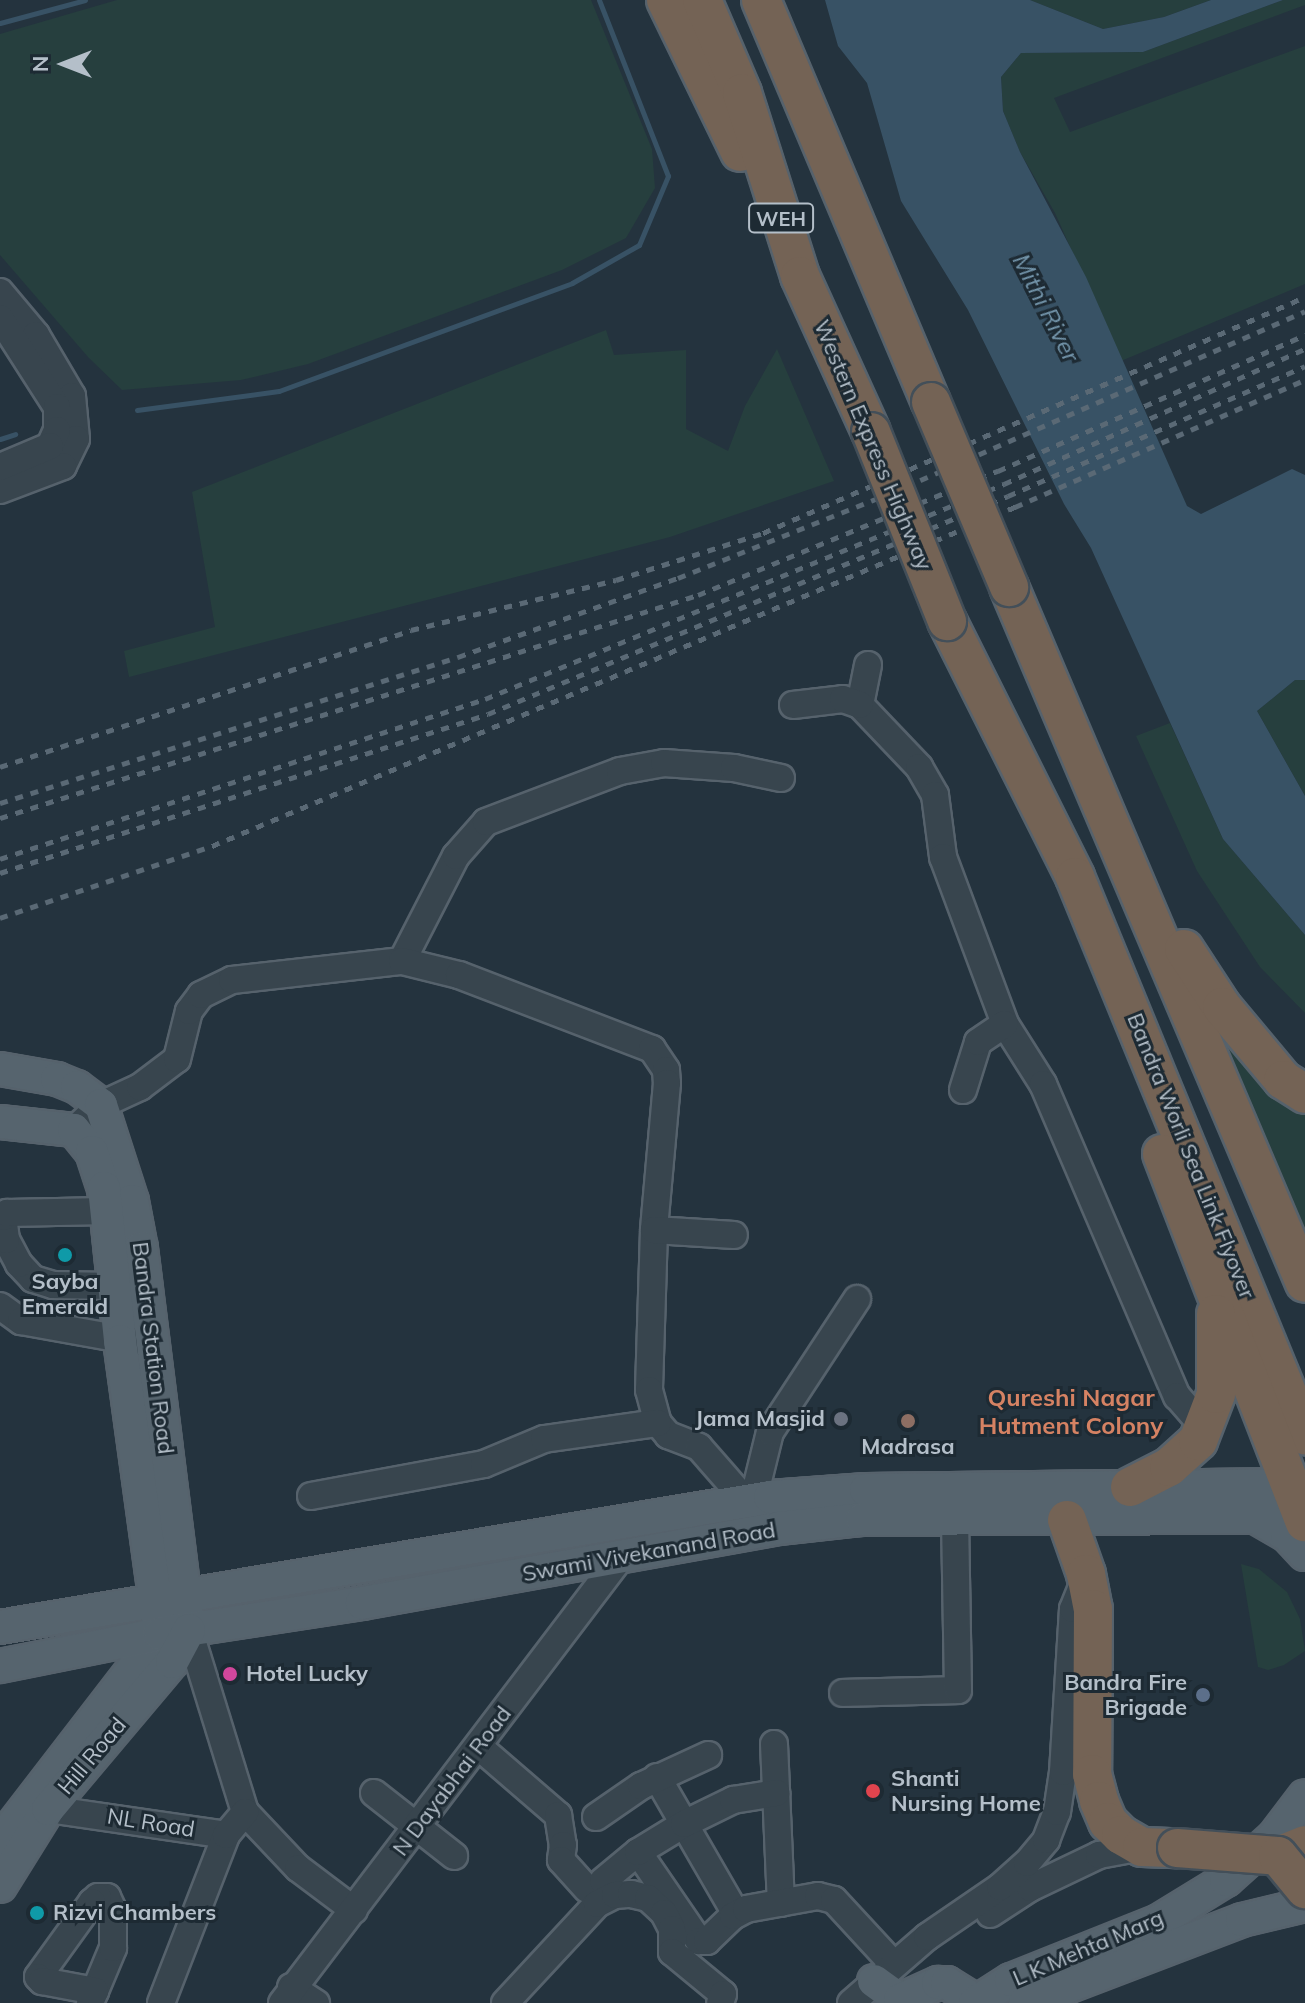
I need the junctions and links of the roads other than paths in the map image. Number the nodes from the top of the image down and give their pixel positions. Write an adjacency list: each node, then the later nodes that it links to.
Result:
1 (666, 0): 4 (highway)
2 (702, 0): 4 (highway, Western Express Highway / WEH)
3 (761, 0): 13 (highway, WEH, bridge)
4 (800, 276): 14 (highway, Western Express Highway / WEH, bridge)
5 (0, 292): 8 (street)
6 (0, 318): 7 (street)
7 (0, 467)
8 (0, 490)
9 (868, 665): 11 (street)
10 (793, 705): 11 (street)
11 (860, 705): 16 (street)
12 (781, 778): 15 (street)
13 (1124, 856): 19 (highway); 27 (highway)
14 (1075, 877): 26 (highway); 35 (highway, Bandra Worli Sea Link Flyover)
15 (402, 961): 20 (street); 24 (street)
16 (1005, 1024): 18 (street); 34 (street)
17 (0, 1069): 20 (main road)
18 (963, 1090)
19 (1305, 1094)
20 (101, 1105): 22 (street); 23 (main road, Bandra Station Road)
21 (0, 1122): 22 (main road)
22 (74, 1130): 23 (main road, Bandra Station Road)
23 (119, 1206): 28 (main road, Bandra Station Road); 28 (street); 32 (main road, Bandra Station Road)
24 (654, 1230): 25 (street); 33 (street)
25 (734, 1235)
26 (1213, 1282): 34 (highway); 39 (highway)
27 (1305, 1283)
28 (114, 1286): 31 (main road, Bandra Station Road)
29 (857, 1299): 38 (street)
30 (0, 1306): 31 (street)
31 (120, 1341): 32 (street); 45 (main road, Bandra Station Road)
32 (153, 1343): 45 (main road, Bandra Station Road)
33 (658, 1423): 37 (street); 38 (street)
34 (1203, 1426): 36 (highway)
35 (1305, 1436)
36 (1130, 1487): 38 (main road, Swami Vivekanand Road); 39 (main road, Swami Vivekanand Road)
37 (311, 1496)
38 (750, 1501): 43 (main road, Swami Vivekanand Road)
39 (1302, 1513): 41 (main road, Swami Vivekanand Road)
40 (955, 1518): 41 (main road, Swami Vivekanand Road); 42 (main road, Swami Vivekanand Road); 51 (street)
41 (1067, 1520): 44 (highway)
42 (620, 1558): 46 (main road, Swami Vivekanand Road); 54 (street, N Dayabhai Road)
43 (319, 1574): 45 (main road, Swami Vivekanand Road); 46 (main road)
44 (1086, 1574): 67 (highway); 80 (street)
45 (171, 1598): 47 (main road, Swami Vivekanand Road); 48 (main road)
46 (325, 1608): 48 (main road, Swami Vivekanand Road)
47 (0, 1627)
48 (174, 1632): 49 (main road, Swami Vivekanand Road); 52 (main road, Hill Road); 60 (main road, Hill Road); 61 (street)
49 (80, 1650): 50 (main road, Swami Vivekanand Road); 52 (main road)
50 (0, 1666)
51 (843, 1693)
52 (103, 1708): 60 (main road, Hill Road)
53 (774, 1744): 58 (street)
54 (478, 1746): 64 (street, N Dayabhai Road); 69 (street)
55 (708, 1755): 56 (street)
56 (657, 1777): 62 (street); 63 (street)
57 (374, 1793): 64 (street)
58 (776, 1793): 63 (street); 74 (street)
59 (1305, 1796): 71 (main road, L K Mehta Marg)
60 (38, 1805): 65 (main road, Hill Road); 66 (street, NL Road); 72 (main road, Hill Road)
61 (245, 1812): 66 (street); 76 (street)
62 (596, 1817)
63 (684, 1824): 69 (street); 77 (street)
64 (415, 1829): 70 (street); 76 (street, N Dayabhai Road)
65 (3, 1832)
66 (226, 1835): 83 (street)
67 (1160, 1847): 68 (highway, bridge); 80 (street)
68 (1292, 1851): 73 (highway, bridge)
69 (638, 1852): 77 (street)
70 (454, 1856)
71 (1226, 1880): 78 (main road); 79 (main road, L K Mehta Marg)
72 (0, 1886)
73 (1305, 1889)
74 (781, 1903): 77 (street); 80 (street)
75 (1305, 1905): 78 (main road, L K Mehta Marg)
76 (354, 1910): 81 (street, N Dayabhai Road)
77 (736, 1914)
78 (1251, 1918): 79 (main road, L K Mehta Marg)
79 (1165, 1934): 82 (main road, L K Mehta Marg); 88 (main road, L K Mehta Marg)
80 (888, 1983): 82 (main road); 87 (street)
81 (286, 1995): 84 (street)
82 (977, 2002)
83 (161, 2003)
84 (316, 2003)
85 (505, 2003): 86 (street)
86 (720, 2003)
87 (851, 2003)
88 (1025, 2003)

